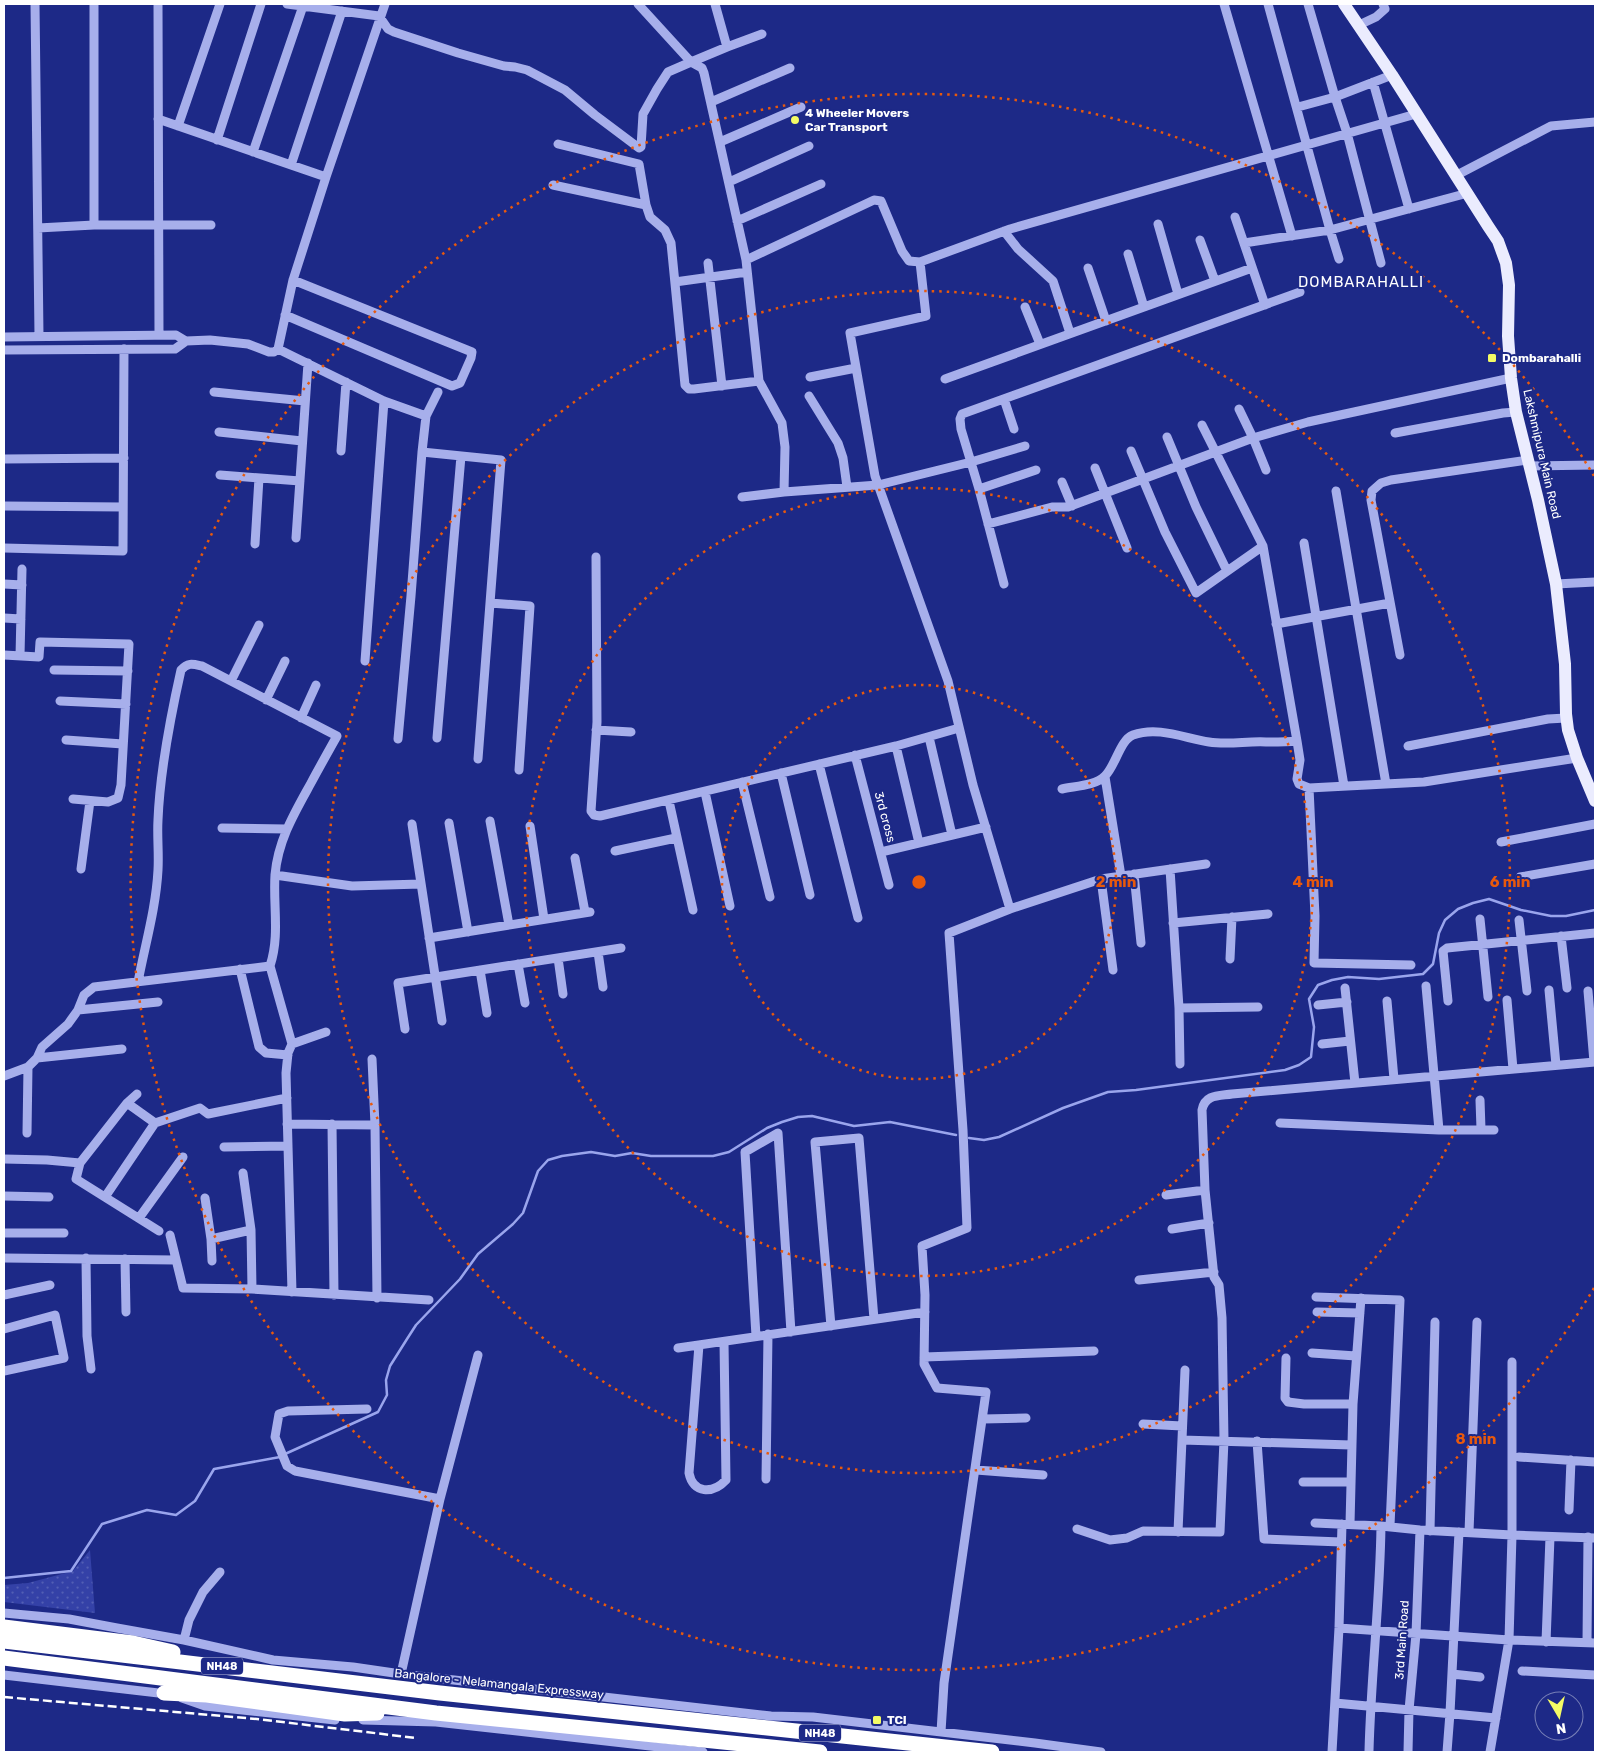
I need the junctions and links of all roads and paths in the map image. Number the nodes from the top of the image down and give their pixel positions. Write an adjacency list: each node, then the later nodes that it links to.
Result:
1 (35, 4): 58 (street)
2 (94, 4): 55 (street)
3 (158, 4): 30 (street)
4 (220, 4): 33 (street)
5 (261, 4): 35 (street)
6 (287, 4): 15 (street)
7 (385, 4): 17 (street)
8 (638, 4): 21 (street)
9 (715, 4): 20 (street)
10 (1224, 4): 41 (street)
11 (1268, 4): 28 (street)
12 (1308, 4): 25 (street)
13 (1344, 4): 18 (main road, Lakshmipura Main Road)
14 (1383, 4): 18 (street)
15 (303, 6): 16 (street); 40 (street)
16 (342, 11): 17 (street); 42 (street)
17 (379, 16): 21 (street); 44 (street)
18 (1358, 25): 23 (main road, Lakshmipura Main Road)
19 (762, 34): 20 (street)
20 (727, 46): 21 (street)
21 (691, 62): 26 (street)
22 (790, 68): 26 (street)
23 (1392, 75): 24 (street); 29 (main road, Lakshmipura Main Road)
24 (1373, 82): 25 (street); 31 (street)
25 (1335, 97): 28 (street); 34 (street)
26 (711, 102): 36 (street)
27 (801, 107): 36 (street)
28 (1298, 107): 38 (street)
29 (1416, 114): 31 (street); 43 (main road, Lakshmipura Main Road)
30 (158, 119): 33 (street); 56 (street)
31 (1385, 122): 34 (street); 50 (street)
32 (1595, 122): 43 (street)
33 (178, 126): 35 (street)
34 (1347, 133): 38 (street); 52 (street)
35 (217, 140): 40 (street)
36 (720, 142): 45 (street)
37 (558, 144): 49 (street)
38 (1308, 145): 41 (street); 59 (street)
39 (809, 146): 45 (street)
40 (253, 152): 42 (street)
41 (1269, 156): 60 (street); 61 (street)
42 (291, 165): 44 (street)
43 (1457, 175): 48 (main road, Lakshmipura Main Road)
44 (326, 177): 74 (street)
45 (729, 182): 53 (street)
46 (553, 184): 49 (street)
47 (821, 184): 53 (street)
48 (1468, 193): 50 (street); 96 (main road, Lakshmipura Main Road)
49 (646, 206): 76 (street)
50 (1409, 209): 52 (street)
51 (1235, 217): 63 (street)
52 (1369, 220): 59 (street); 69 (street)
53 (737, 221): 66 (street)
54 (1158, 224): 78 (street)
55 (94, 225): 56 (street); 58 (street)
56 (158, 225): 57 (street); 85 (street)
57 (211, 225)
58 (38, 228): 87 (street)
59 (1330, 230): 61 (street); 65 (street)
60 (1004, 231): 67 (street); 84 (street)
61 (1292, 236): 63 (street)
62 (1200, 240): 75 (street)
63 (1244, 243): 71 (street)
64 (1128, 254): 81 (street)
65 (1339, 259)
66 (746, 260): 67 (street); 72 (street)
67 (920, 262): 94 (street)
68 (708, 263): 73 (street)
69 (1381, 263)
70 (1088, 268): 83 (street)
71 (1252, 268): 75 (street); 79 (street)
72 (747, 272): 73 (street); 98 (street)
73 (710, 278): 76 (street); 100 (street)
74 (293, 280): 82 (street); 82 (street)
75 (1215, 281): 78 (street)
76 (675, 282): 100 (street)
77 (1300, 292): 79 (street)
78 (1178, 294): 81 (street)
79 (1265, 305): 104 (street)
80 (1025, 307): 89 (street)
81 (1144, 307): 83 (street)
82 (285, 315): 91 (street)
83 (1106, 321): 84 (street)
84 (1070, 333): 89 (street)
85 (159, 335): 87 (street); 88 (street)
86 (4, 336): 87 (street)
87 (39, 336)
88 (186, 341): 90 (street); 91 (street)
89 (1040, 344): 97 (street)
90 (124, 349): 92 (street); 123 (street)
91 (278, 349): 93 (street)
92 (4, 350)
93 (308, 363): 99 (street); 105 (street)
94 (856, 368): 95 (street); 137 (street)
95 (810, 377)
96 (1511, 378): 108 (main road, Lakshmipura Main Road); 115 (street)
97 (945, 379)
98 (759, 381): 100 (street); 141 (street)
99 (346, 382): 106 (street); 118 (street)
100 (722, 386)
101 (214, 392): 105 (street)
102 (438, 392): 109 (street)
103 (809, 396): 138 (street)
104 (1004, 399): 111 (street); 125 (street)
105 (305, 401): 116 (street)
106 (384, 401): 109 (street); 174 (street)
107 (1239, 409): 115 (street)
108 (1516, 412): 113 (street); 126 (main road, Lakshmipura Main Road)
109 (426, 416): 120 (street)
110 (1202, 425): 121 (street)
111 (1014, 429)
112 (219, 432): 116 (street)
113 (1395, 433)
114 (1167, 437): 128 (street)
115 (1253, 438): 121 (street); 131 (street)
116 (302, 441): 135 (street)
117 (1025, 446): 125 (street)
118 (341, 451)
119 (1131, 451): 134 (street)
120 (422, 452): 122 (street); 189 (street)
121 (1216, 452): 128 (street); 151 (street)
122 (461, 456): 162 (street); 188 (street)
123 (124, 458): 124 (street); 146 (street)
124 (4, 459)
125 (971, 462): 137 (street); 139 (street)
126 (1529, 463): 127 (street); 160 (main road, Lakshmipura Main Road); 163 (street)
127 (1595, 465)
128 (1178, 466): 134 (street); 156 (street)
129 (1095, 468): 142 (street)
130 (1036, 470): 139 (street)
131 (1266, 470)
132 (220, 475): 133 (street)
133 (259, 478): 135 (street); 150 (street)
134 (1142, 480): 142 (street); 156 (street)
135 (300, 481): 148 (street)
136 (1062, 482): 145 (street)
137 (878, 485): 138 (street); 184 (street)
138 (847, 487): 141 (street)
139 (979, 488): 147 (street)
140 (1336, 491): 164 (street)
141 (784, 492): 143 (street)
142 (1105, 493): 145 (street); 153 (street)
143 (742, 497)
144 (4, 506): 146 (street)
145 (1072, 506): 147 (street)
146 (123, 507): 152 (street)
147 (988, 524): 159 (street)
148 (296, 538)
149 (1304, 543): 165 (street)
150 (255, 544)
151 (1263, 546): 156 (street); 168 (street)
152 (4, 548)
153 (1127, 548)
154 (596, 557): 185 (street)
155 (22, 569): 161 (street)
156 (1227, 571)
157 (1595, 582): 160 (street)
158 (4, 584): 161 (street)
159 (1004, 584)
160 (1556, 584): 183 (main road, Lakshmipura Main Road)
161 (22, 585): 167 (street)
162 (490, 602): 197 (street); 199 (street)
163 (1390, 603): 164 (street); 171 (street)
164 (1355, 609): 165 (street); 203 (street)
165 (1317, 616): 168 (street); 204 (street)
166 (4, 618): 167 (street)
167 (21, 619): 172 (street)
168 (1276, 624): 191 (street)
169 (259, 625): 177 (street)
170 (4, 655): 172 (street)
171 (1400, 655)
172 (20, 656): 176 (street)
173 (285, 661): 179 (street)
174 (364, 661)
175 (54, 670): 176 (street)
176 (128, 671): 181 (street)
177 (231, 682): 179 (street); 269 (street)
178 (316, 685): 182 (street)
179 (266, 700): 182 (street)
180 (60, 701): 181 (street)
181 (126, 704): 192 (street)
182 (301, 718): 219 (street)
183 (1566, 718): 194 (street); 196 (main road, Lakshmipura Main Road)
184 (959, 728): 187 (street); 217 (street)
185 (596, 730): 186 (street); 210 (street)
186 (632, 732)
187 (929, 737): 193 (street); 220 (street)
188 (437, 738)
189 (398, 739)
190 (66, 740): 192 (street)
191 (1297, 741): 201 (street); 205 (street)
192 (123, 744): 209 (street)
193 (896, 746): 195 (street); 223 (street)
194 (1408, 746)
195 (855, 755): 198 (street); 225 (street, 3rd cross)
196 (1577, 758): 203 (street); 211 (main road, Lakshmipura Main Road)
197 (478, 759)
198 (819, 764): 200 (street); 245 (street)
199 (519, 770)
200 (781, 773): 202 (street); 238 (street)
201 (1104, 777): 206 (street); 233 (street)
202 (742, 782): 207 (street); 239 (street)
203 (1386, 784): 204 (street)
204 (1344, 786): 205 (street)
205 (1309, 788): 263 (street)
206 (1062, 789)
207 (705, 792): 210 (street); 240 (street)
208 (73, 799): 209 (street)
209 (90, 801): 229 (street)
210 (668, 801): 221 (street)
211 (1595, 801)
212 (490, 821): 250 (street)
213 (449, 823): 251 (street)
214 (412, 824): 236 (street)
215 (1595, 824): 222 (street)
216 (530, 826): 246 (street)
217 (986, 827): 220 (street); 241 (street)
218 (222, 828): 219 (street)
219 (286, 829): 232 (street)
220 (952, 835): 223 (street)
221 (676, 838): 224 (street); 242 (street)
222 (1500, 842)
223 (919, 843): 225 (street)
224 (614, 851)
225 (881, 852): 237 (street, 3rd cross)
226 (576, 858): 246 (street)
227 (1206, 864): 230 (street)
228 (1595, 864): 234 (street)
229 (81, 869)
230 (1170, 869): 231 (street); 249 (street)
231 (1134, 874): 233 (street); 256 (street)
232 (275, 875): 236 (street); 264 (street)
233 (1120, 876): 235 (street)
234 (1520, 877)
235 (1101, 879): 241 (street); 267 (street)
236 (421, 884): 254 (street)
237 (889, 885)
238 (810, 895)
239 (770, 897)
240 (730, 906)
241 (1010, 909): 360 (street)
242 (693, 910)
243 (1268, 914): 244 (street)
244 (1232, 917): 249 (street); 261 (street)
245 (858, 918)
246 (544, 919): 250 (street)
247 (1480, 919): 257 (street)
248 (1519, 920): 255 (street)
249 (1174, 923): 287 (street)
250 (509, 925): 251 (street)
251 (468, 932): 254 (street)
252 (1595, 933): 253 (street)
253 (1561, 936): 255 (street); 273 (street)
254 (429, 938): 268 (street)
255 (1521, 940): 257 (street); 276 (street)
256 (1141, 943)
257 (1482, 944): 278 (street); 281 (street)
258 (621, 948): 259 (street)
259 (598, 952): 260 (street); 271 (street)
260 (558, 958): 262 (street); 277 (street)
261 (1230, 959)
262 (518, 964): 266 (street); 284 (street)
263 (1411, 965)
264 (270, 966): 265 (street); 294 (street)
265 (240, 970): 269 (street); 297 (street)
266 (480, 970): 268 (street); 289 (street)
267 (1113, 970)
268 (436, 977): 290 (street); 291 (street)
269 (138, 982): 288 (street)
270 (1426, 986): 306 (street)
271 (603, 987)
272 (1345, 988): 283 (street)
273 (1567, 988)
274 (1550, 990): 302 (street)
275 (1588, 991): 300 (street)
276 (1527, 992)
277 (563, 994)
278 (1488, 997)
279 (1507, 1000): 304 (street)
280 (1387, 1001): 307 (street)
281 (1448, 1001)
282 (158, 1002): 288 (street)
283 (1347, 1002): 285 (street); 293 (street)
284 (525, 1004)
285 (1318, 1005)
286 (1258, 1007): 287 (street)
287 (1179, 1008): 301 (street)
288 (78, 1010): 298 (street)
289 (487, 1013)
290 (442, 1021)
291 (405, 1029)
292 (326, 1032): 294 (street)
293 (1350, 1041): 295 (street); 308 (street)
294 (292, 1044): 297 (street)
295 (1322, 1044)
296 (122, 1049): 298 (street)
297 (288, 1055): 310 (street)
298 (37, 1058): 303 (street)
299 (372, 1059): 317 (street)
300 (1595, 1062): 302 (street)
301 (1180, 1064)
302 (1556, 1065): 304 (street)
303 (28, 1067): 305 (street); 321 (street)
304 (1513, 1069): 306 (street)
305 (4, 1076)
306 (1435, 1076): 307 (street); 319 (street)
307 (1394, 1080): 308 (street)
308 (1354, 1083): 328 (street)
309 (137, 1094): 312 (street)
310 (287, 1098): 313 (street); 314 (street)
311 (1480, 1100): 318 (street)
312 (127, 1103): 313 (street); 326 (street)
313 (155, 1123): 332 (street)
314 (287, 1124): 315 (street); 322 (street)
315 (332, 1124): 317 (street); 353 (street)
316 (1280, 1124): 319 (street)
317 (375, 1125): 356 (street)
318 (1481, 1129): 319 (street); 320 (street)
319 (1439, 1130)
320 (1494, 1130)
321 (27, 1133)
322 (288, 1146): 323 (street); 352 (street)
323 (224, 1147)
324 (183, 1157): 334 (street)
325 (4, 1159): 326 (street)
326 (80, 1163): 332 (street)
327 (243, 1173): 337 (street)
328 (1205, 1190): 329 (street); 335 (street)
329 (1166, 1195)
330 (4, 1196): 331 (street)
331 (49, 1197)
332 (106, 1197): 334 (street)
333 (205, 1198): 342 (street)
334 (139, 1218): 338 (street)
335 (1209, 1223): 336 (street); 348 (street)
336 (1172, 1229)
337 (251, 1230): 342 (street); 351 (street)
338 (159, 1231)
339 (4, 1233): 340 (street)
340 (64, 1233)
341 (170, 1235): 346 (street)
342 (211, 1239): 347 (street)
343 (4, 1258): 344 (street)
344 (86, 1258): 345 (street); 381 (street)
345 (125, 1259): 346 (street); 359 (street)
346 (175, 1260): 351 (street)
347 (212, 1261)
348 (1214, 1272): 349 (street); 391 (street)
349 (1139, 1280)
350 (50, 1286): 354 (street)
351 (252, 1289): 352 (street)
352 (292, 1292): 353 (street)
353 (334, 1295): 356 (street)
354 (4, 1296)
355 (1316, 1297): 357 (street)
356 (377, 1298): 358 (street)
357 (1361, 1298): 362 (street); 406 (street)
358 (430, 1300)
359 (126, 1312)
360 (925, 1312): 363 (street); 378 (street)
361 (1317, 1312): 362 (street)
362 (1360, 1313): 377 (street)
363 (874, 1319): 366 (street); 366 (street)
364 (1435, 1322): 409 (street)
365 (1477, 1322): 412 (street)
366 (831, 1326): 368 (street)
367 (4, 1329): 383 (street)
368 (791, 1332): 369 (street); 370 (street)
369 (768, 1334): 370 (street); 399 (street)
370 (756, 1336): 371 (street)
371 (724, 1342): 372 (street); 372 (street)
372 (699, 1345): 373 (street)
373 (678, 1348)
374 (1094, 1351): 378 (street)
375 (1312, 1353): 377 (street)
376 (478, 1355): 402 (street)
377 (1356, 1356): 384 (street)
378 (924, 1358): 387 (street)
379 (1286, 1358): 384 (street)
380 (1512, 1362): 413 (street)
381 (91, 1370)
382 (1185, 1370): 389 (street)
383 (4, 1371)
384 (1353, 1404): 393 (street)
385 (367, 1410): 402 (street)
386 (1026, 1418): 387 (street)
387 (983, 1419): 397 (street)
388 (1143, 1424): 389 (street)
389 (1182, 1426): 390 (street)
390 (1182, 1440): 391 (street); 410 (street)
391 (1224, 1440): 392 (street); 410 (street)
392 (1257, 1441): 393 (street); 416 (street)
393 (1351, 1445): 401 (street)
394 (1519, 1457): 395 (street)
395 (1571, 1460): 396 (street); 403 (street)
396 (1595, 1462)
397 (976, 1470): 398 (street); 444 (street)
398 (1043, 1475)
399 (766, 1479)
400 (1303, 1482): 401 (street)
401 (1350, 1482): 405 (street)
402 (440, 1499): 432 (street)
403 (1570, 1510)
404 (1315, 1523): 405 (street)
405 (1346, 1524): 406 (street); 416 (street)
406 (1385, 1526): 408 (street); 421 (street)
407 (1077, 1529): 410 (street)
408 (1420, 1530): 409 (street); 422 (street, 3rd Main Road)
409 (1430, 1531): 411 (street)
410 (1178, 1532)
411 (1458, 1532): 412 (street); 423 (street)
412 (1469, 1532): 413 (street)
413 (1512, 1536): 414 (street); 425 (street)
414 (1550, 1537): 415 (street); 427 (street)
415 (1592, 1537): 428 (street)
416 (1341, 1542): 420 (street)
417 (220, 1572): 424 (street)
418 (4, 1613): 424 (street)
419 (4, 1627): 430 (highway)
420 (1339, 1628): 421 (street); 438 (street)
421 (1377, 1631): 422 (street); 439 (street)
422 (1416, 1634): 423 (street); 440 (street, 3rd Main Road)
423 (1453, 1635): 425 (street); 433 (street)
424 (184, 1640): 432 (street)
425 (1509, 1640): 427 (street); 443 (street)
426 (4, 1641): 430 (highway, Bangalore - Nelamangala Expressway / NH48)
427 (1546, 1642): 428 (street)
428 (1591, 1643)
429 (4, 1658): 441 (highway, NH48)
430 (219, 1666): 448 (highway, Bangalore - Nelamangala Expressway / NH48)
431 (1522, 1671): 435 (street)
432 (400, 1674): 444 (street)
433 (1452, 1674): 436 (street); 442 (street)
434 (4, 1675): 437 (street)
435 (1595, 1675)
436 (1480, 1677)
437 (164, 1693): 441 (highway); 446 (street)
438 (1335, 1703): 439 (street); 450 (street)
439 (1370, 1706): 440 (street); 445 (street)
440 (1409, 1710): 442 (street); 451 (street, 3rd Main Road)
441 (436, 1713): 447 (highway, NH48)
442 (1450, 1713): 443 (street); 452 (street)
443 (1496, 1718): 453 (street)
444 (941, 1732): 449 (street)
445 (1369, 1750)
446 (703, 1752)
447 (820, 1752)
448 (992, 1752)
449 (1101, 1752)
450 (1332, 1752)
451 (1408, 1752)
452 (1447, 1752)
453 (1490, 1752)

